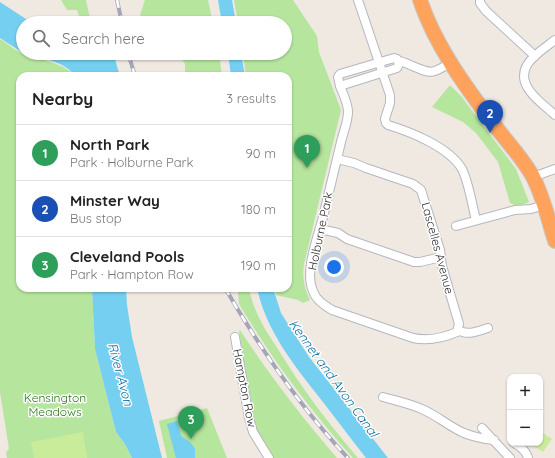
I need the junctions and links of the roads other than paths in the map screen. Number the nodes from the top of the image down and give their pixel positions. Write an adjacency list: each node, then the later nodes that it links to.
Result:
1 (358, 0): 7 (street)
2 (420, 0): 8 (highway)
3 (480, 0): 5 (street)
4 (555, 40): 5 (street)
5 (536, 56): 11 (street)
6 (398, 61): 7 (street); 8 (street); 9 (street)
7 (378, 62): 9 (street); 10 (street)
8 (451, 62): 14 (highway)
9 (382, 72): 10 (street); 16 (street)
10 (340, 86): 12 (street, Holburne Park)
11 (555, 115)
12 (336, 159): 18 (street, Holburne Park); 20 (street, Lascelles Avenue)
13 (555, 169): 14 (street)
14 (533, 177): 15 (highway)
15 (544, 205): 16 (street); 19 (highway)
16 (476, 220): 17 (street)
17 (456, 226)
18 (320, 229): 20 (street); 21 (street, Holburne Park)
19 (555, 241)
20 (441, 257): 21 (street, Lascelles Avenue)
21 (459, 327): 22 (street, Holburne Park)
22 (488, 328)
23 (235, 337): 30 (street, Hampton Row)
24 (383, 397): 26 (street)
25 (482, 428): 26 (street)
26 (494, 440): 29 (street)
27 (507, 444): 29 (street)
28 (518, 446): 32 (street)
29 (503, 450): 31 (street)
30 (269, 458)
31 (510, 458)
32 (528, 458)

